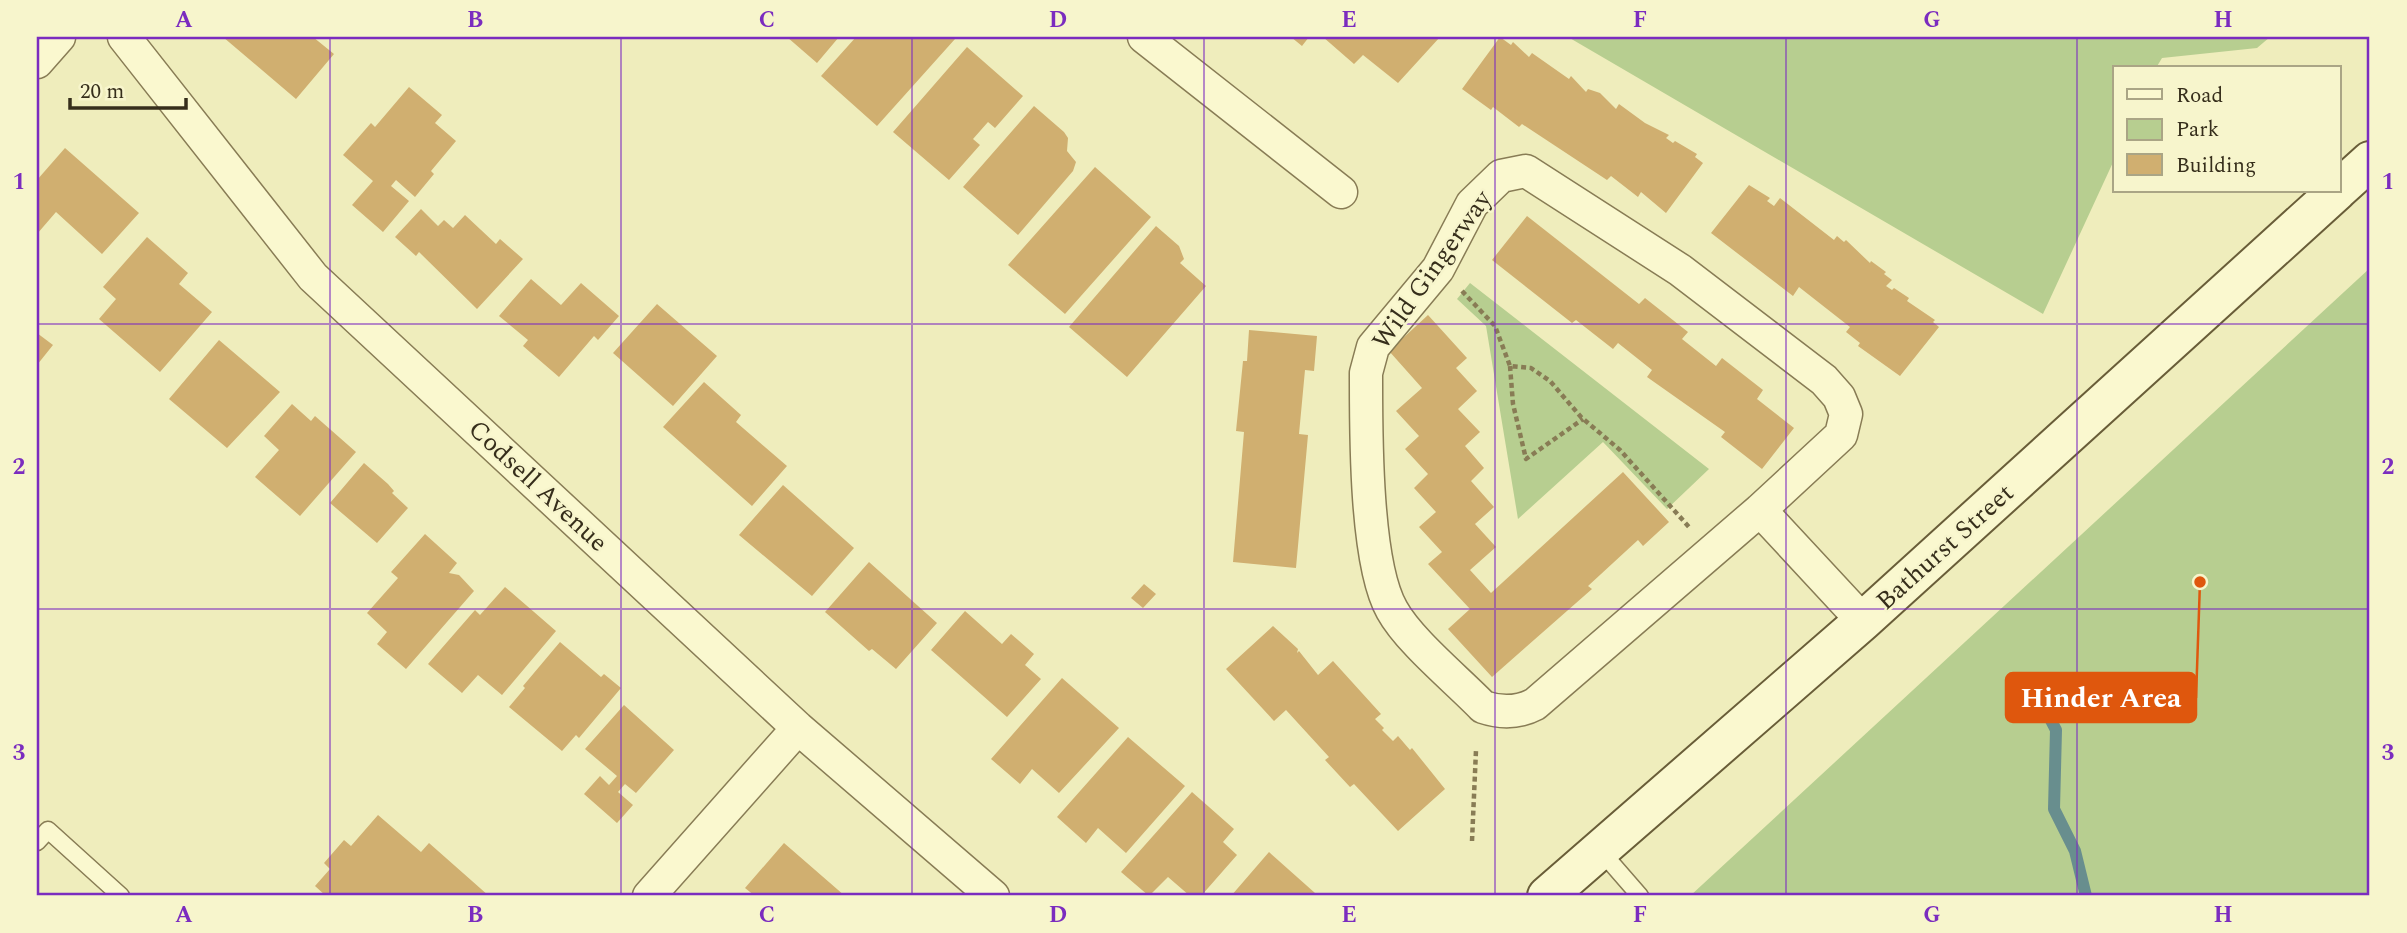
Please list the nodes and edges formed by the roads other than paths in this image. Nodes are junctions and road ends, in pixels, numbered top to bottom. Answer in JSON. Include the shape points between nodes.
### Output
{"nodes":[{"id":1,"x":58,"y":37,"type":"edge"},
{"id":2,"x":124,"y":37,"type":"edge"},
{"id":3,"x":1144,"y":37,"type":"edge"},
{"id":4,"x":37,"y":62,"type":"edge"},
{"id":5,"x":2370,"y":161,"type":"edge"},
{"id":6,"x":2340,"y":188,"type":"edge"},
{"id":7,"x":1341,"y":192,"type":"dead end"},
{"id":8,"x":2336,"y":192,"type":"edge"},
{"id":9,"x":1760,"y":510,"type":"junction"},
{"id":10,"x":1863,"y":621,"type":"junction"},
{"id":11,"x":798,"y":728,"type":"junction"},
{"id":12,"x":37,"y":842,"type":"edge"},
{"id":13,"x":1600,"y":850,"type":"junction"},
{"id":14,"x":121,"y":896,"type":"edge"},
{"id":15,"x":649,"y":896,"type":"edge"},
{"id":16,"x":993,"y":896,"type":"edge"},
{"id":17,"x":1547,"y":896,"type":"edge"},
{"id":18,"x":1640,"y":896,"type":"edge"}],
"edges":[{"from":1,"to":4,"type":"street"},
{"from":2,"to":11,"type":"street","name":"Codsell Avenue","via":[[313,277]]},
{"from":3,"to":7,"type":"street"},
{"from":5,"to":6,"type":"main road","name":"Bathurst Street"},
{"from":8,"to":10,"type":"main road","name":"Bathurst Street"},
{"from":9,"to":9,"type":"street","name":"Wild Gingerway","via":[[1524,710],[1483,707],[1392,611],[1381,585],[1373,542],[1366,373],[1373,347],[1438,270],[1472,204],[1502,176],[1526,171],[1680,270],[1824,380],[1839,397],[1846,414],[1841,435]]},
{"from":9,"to":10,"type":"street"},
{"from":10,"to":13,"type":"main road","name":"Bathurst Street"},
{"from":11,"to":15,"type":"street"},
{"from":11,"to":16,"type":"street","name":"Codsell Avenue"},
{"from":12,"to":14,"type":"lane","via":[[48,830]]},
{"from":13,"to":17,"type":"main road","name":"Bathurst Street"},
{"from":13,"to":18,"type":"lane"}]}
